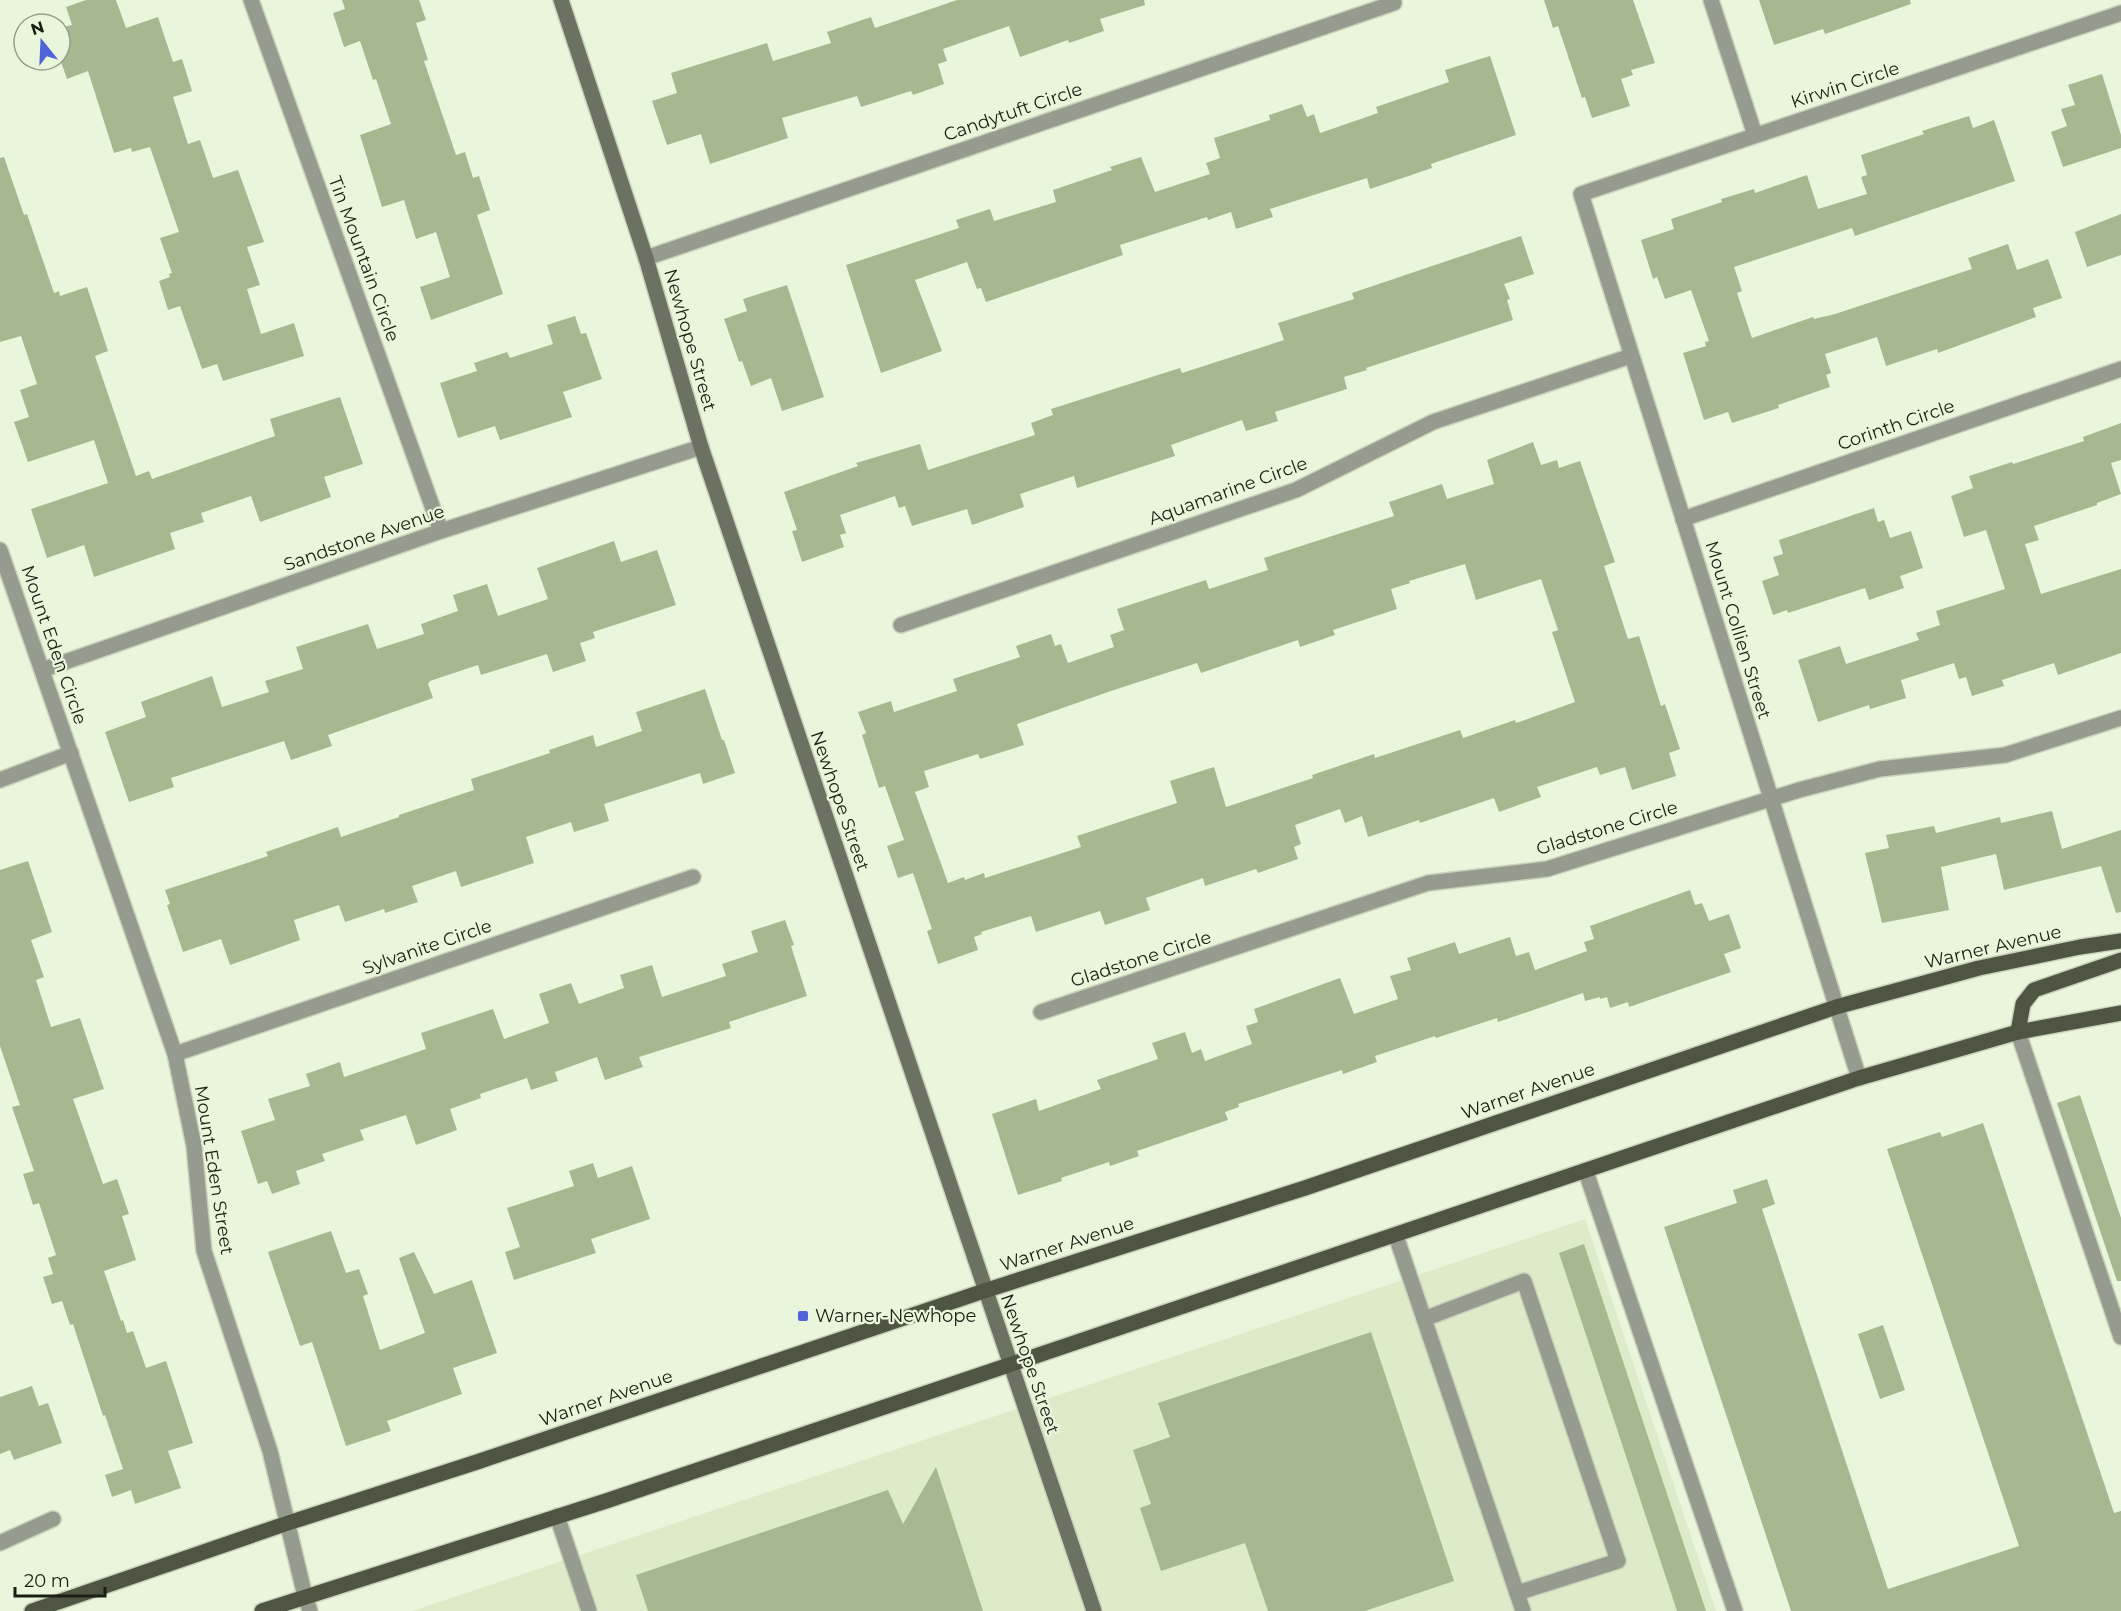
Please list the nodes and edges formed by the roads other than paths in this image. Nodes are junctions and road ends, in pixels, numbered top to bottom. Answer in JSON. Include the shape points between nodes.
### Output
{"nodes":[{"id":1,"x":251,"y":0,"type":"edge"},
{"id":2,"x":561,"y":0,"type":"edge"},
{"id":3,"x":1711,"y":0,"type":"edge"},
{"id":4,"x":1394,"y":3,"type":"dead end"},
{"id":5,"x":2121,"y":13,"type":"edge"},
{"id":6,"x":1755,"y":135,"type":"junction"},
{"id":7,"x":1581,"y":194,"type":"joint"},
{"id":8,"x":646,"y":258,"type":"junction"},
{"id":9,"x":1631,"y":356,"type":"junction"},
{"id":10,"x":2121,"y":369,"type":"edge"},
{"id":11,"x":701,"y":447,"type":"junction"},
{"id":12,"x":1683,"y":519,"type":"junction"},
{"id":13,"x":441,"y":531,"type":"junction"},
{"id":14,"x":0,"y":550,"type":"edge"},
{"id":15,"x":901,"y":625,"type":"dead end"},
{"id":16,"x":42,"y":670,"type":"junction"},
{"id":17,"x":2121,"y":718,"type":"edge"},
{"id":18,"x":71,"y":753,"type":"junction"},
{"id":19,"x":0,"y":780,"type":"edge"},
{"id":20,"x":1770,"y":797,"type":"junction"},
{"id":21,"x":693,"y":877,"type":"dead end"},
{"id":22,"x":2121,"y":941,"type":"edge"},
{"id":23,"x":2121,"y":960,"type":"edge"},
{"id":24,"x":1836,"y":1006,"type":"junction"},
{"id":25,"x":1041,"y":1012,"type":"dead end"},
{"id":26,"x":2121,"y":1013,"type":"edge"},
{"id":27,"x":2018,"y":1032,"type":"junction"},
{"id":28,"x":175,"y":1054,"type":"junction"},
{"id":29,"x":1859,"y":1078,"type":"junction"},
{"id":30,"x":1586,"y":1172,"type":"junction"},
{"id":31,"x":1396,"y":1236,"type":"junction"},
{"id":32,"x":984,"y":1291,"type":"junction"},
{"id":33,"x":1424,"y":1320,"type":"junction"},
{"id":34,"x":2121,"y":1337,"type":"edge"},
{"id":35,"x":1010,"y":1366,"type":"junction"},
{"id":36,"x":557,"y":1516,"type":"junction"},
{"id":37,"x":53,"y":1520,"type":"dead end"},
{"id":38,"x":288,"y":1522,"type":"junction"},
{"id":39,"x":0,"y":1543,"type":"edge"},
{"id":40,"x":1516,"y":1593,"type":"junction"},
{"id":41,"x":308,"y":1604,"type":"edge"},
{"id":42,"x":32,"y":1611,"type":"edge"},
{"id":43,"x":262,"y":1611,"type":"edge"},
{"id":44,"x":589,"y":1611,"type":"edge"},
{"id":45,"x":1094,"y":1611,"type":"edge"},
{"id":46,"x":1523,"y":1611,"type":"edge"},
{"id":47,"x":1735,"y":1611,"type":"edge"}],
"edges":[{"from":1,"to":13,"type":"street","name":"Tin Mountain Circle"},
{"from":2,"to":8,"type":"street","name":"Newhope Street"},
{"from":3,"to":6,"type":"street"},
{"from":4,"to":8,"type":"street","name":"Candytuft Circle"},
{"from":5,"to":6,"type":"street","name":"Kirwin Circle"},
{"from":6,"to":7,"type":"street","name":"Kirwin Circle"},
{"from":7,"to":9,"type":"street","name":"Mount Collien Street"},
{"from":8,"to":11,"type":"street","name":"Newhope Street"},
{"from":9,"to":12,"type":"street","name":"Mount Collien Street"},
{"from":9,"to":15,"type":"street","name":"Aquamarine Circle","via":[[1432,422],[1296,490]]},
{"from":10,"to":12,"type":"street","name":"Corinth Circle"},
{"from":11,"to":13,"type":"street","name":"Sandstone Avenue"},
{"from":11,"to":32,"type":"street","name":"Newhope Street"},
{"from":12,"to":20,"type":"street","name":"Mount Collien Street"},
{"from":13,"to":16,"type":"street","name":"Sandstone Avenue"},
{"from":14,"to":16,"type":"street","name":"Mount Eden Circle"},
{"from":16,"to":18,"type":"street","name":"Mount Eden Circle"},
{"from":17,"to":20,"type":"street","name":"Gladstone Circle","via":[[2005,754],[1880,769]]},
{"from":18,"to":19,"type":"street"},
{"from":18,"to":28,"type":"street","name":"Mount Eden Street"},
{"from":20,"to":24,"type":"street","name":"Mount Collien Street"},
{"from":20,"to":25,"type":"street","name":"Gladstone Circle","via":[[1547,869],[1428,883]]},
{"from":21,"to":28,"type":"street","name":"Sylvanite Circle"},
{"from":22,"to":24,"type":"main road","name":"Warner Avenue","via":[[1978,968]]},
{"from":23,"to":27,"type":"main road","via":[[2034,990],[2023,1004]]},
{"from":24,"to":29,"type":"street","name":"Mount Collien Street"},
{"from":24,"to":32,"type":"main road","name":"Warner Avenue","via":[[1316,1184]]},
{"from":26,"to":27,"type":"main road"},
{"from":27,"to":29,"type":"main road"},
{"from":27,"to":34,"type":"street"},
{"from":28,"to":38,"type":"street","name":"Mount Eden Street","via":[[194,1146],[204,1251],[270,1451]]},
{"from":29,"to":30,"type":"main road"},
{"from":30,"to":31,"type":"main road"},
{"from":30,"to":47,"type":"street"},
{"from":31,"to":33,"type":"street"},
{"from":31,"to":35,"type":"main road"},
{"from":32,"to":35,"type":"street","name":"Newhope Street"},
{"from":32,"to":38,"type":"main road","name":"Warner Avenue"},
{"from":33,"to":40,"type":"street"},
{"from":33,"to":40,"type":"street","via":[[1524,1281],[1618,1561]]},
{"from":35,"to":36,"type":"main road"},
{"from":35,"to":45,"type":"street","name":"Newhope Street"},
{"from":36,"to":41,"type":"main road"},
{"from":36,"to":44,"type":"street"},
{"from":37,"to":39,"type":"street"},
{"from":38,"to":41,"type":"street","name":"Mount Eden Street"},
{"from":38,"to":42,"type":"main road","name":"Warner Avenue"},
{"from":40,"to":46,"type":"street"},
{"from":41,"to":43,"type":"main road"}]}
